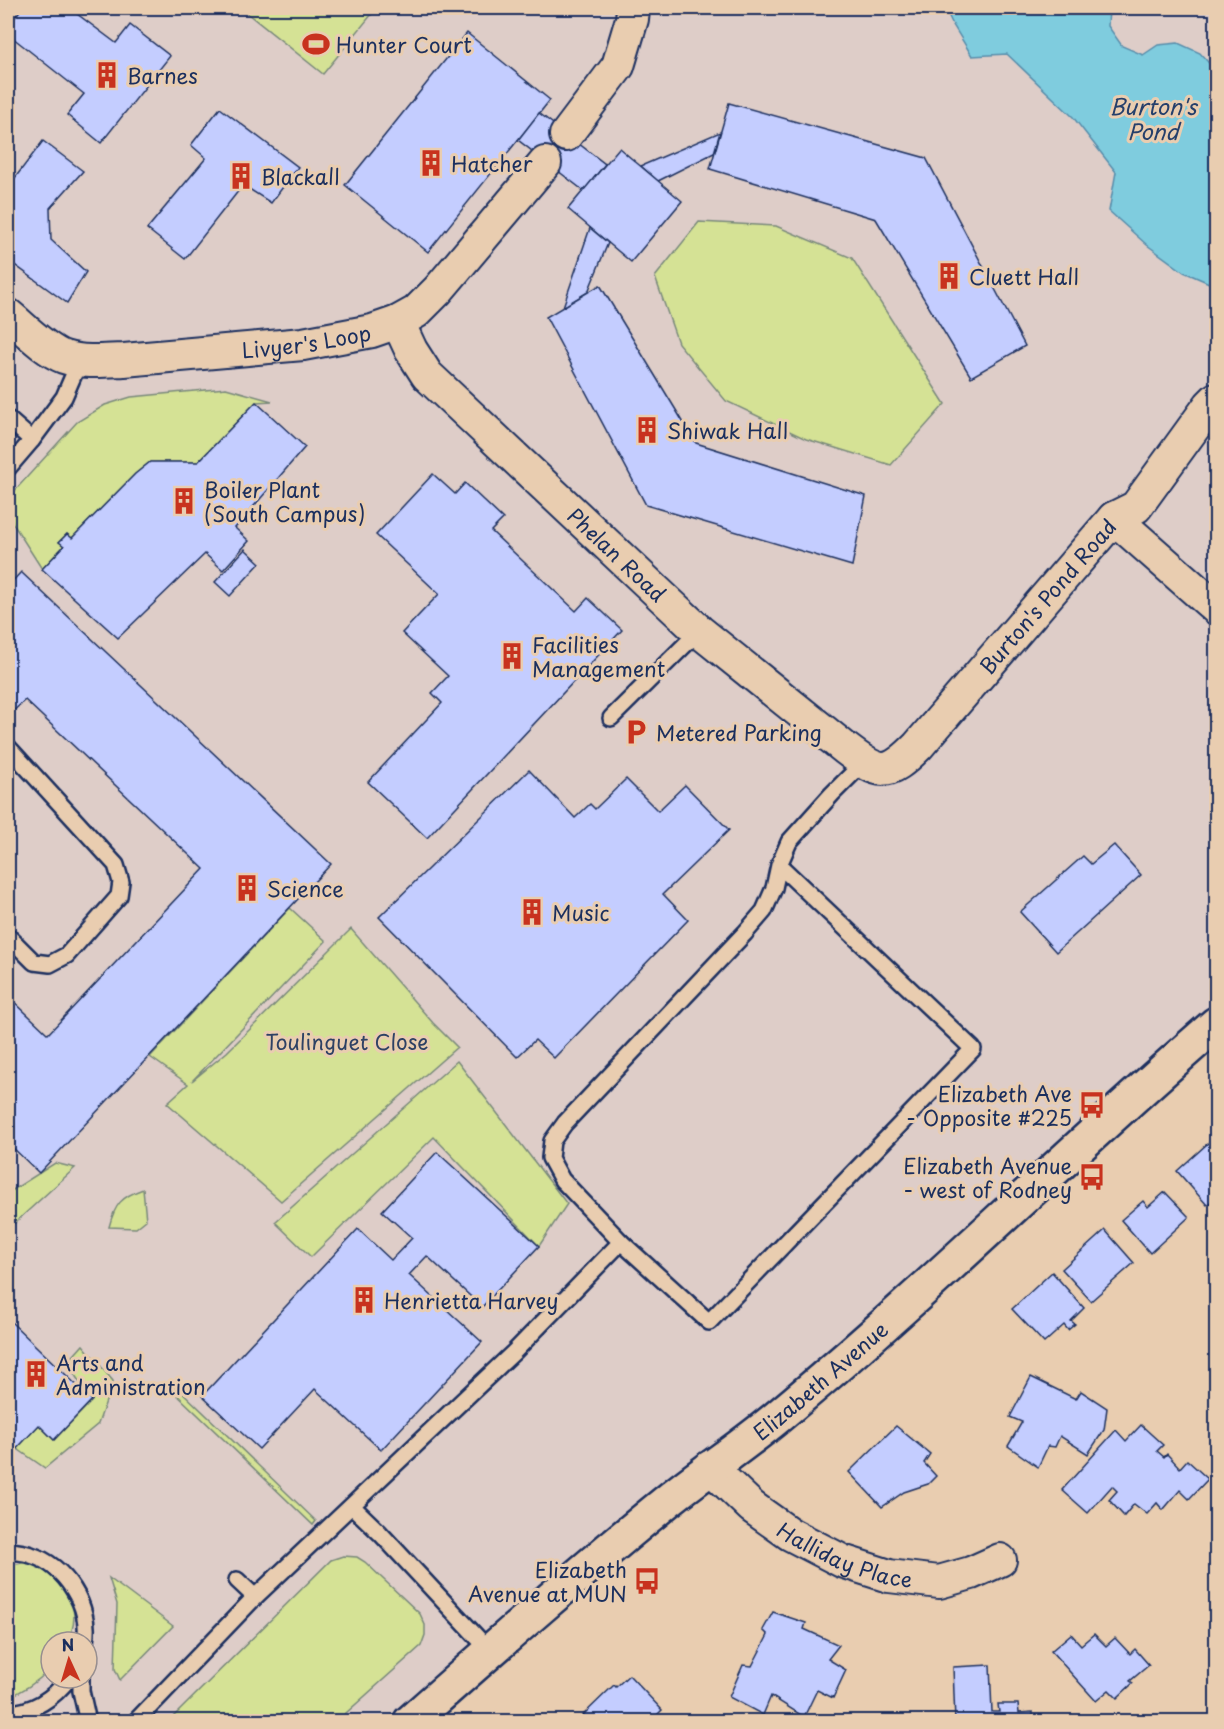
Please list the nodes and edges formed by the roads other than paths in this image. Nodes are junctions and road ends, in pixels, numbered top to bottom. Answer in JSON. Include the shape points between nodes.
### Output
{"nodes":[{"id":1,"x":633,"y":8,"type":"edge"},
{"id":2,"x":566,"y":135,"type":"dead end"},
{"id":3,"x":545,"y":163,"type":"dead end"},
{"id":4,"x":8,"y":315,"type":"edge"},
{"id":5,"x":398,"y":322,"type":"junction"},
{"id":6,"x":66,"y":355,"type":"junction"},
{"id":7,"x":1216,"y":399,"type":"edge"},
{"id":8,"x":8,"y":419,"type":"edge"},
{"id":9,"x":32,"y":440,"type":"junction"},
{"id":10,"x":8,"y":468,"type":"edge"},
{"id":11,"x":1114,"y":518,"type":"junction"},
{"id":12,"x":1216,"y":608,"type":"edge"},
{"id":13,"x":699,"y":630,"type":"junction"},
{"id":14,"x":611,"y":718,"type":"dead end"},
{"id":15,"x":8,"y":747,"type":"edge"},
{"id":16,"x":864,"y":762,"type":"junction"},
{"id":17,"x":779,"y":866,"type":"junction"},
{"id":18,"x":8,"y":936,"type":"edge"},
{"id":19,"x":1216,"y":1024,"type":"edge"},
{"id":20,"x":621,"y":1242,"type":"junction"},
{"id":21,"x":710,"y":1467,"type":"junction"},
{"id":22,"x":352,"y":1506,"type":"junction"},
{"id":23,"x":8,"y":1550,"type":"edge"},
{"id":24,"x":1000,"y":1560,"type":"dead end"},
{"id":25,"x":237,"y":1580,"type":"dead end"},
{"id":26,"x":255,"y":1597,"type":"junction"},
{"id":27,"x":85,"y":1630,"type":"edge"},
{"id":28,"x":490,"y":1651,"type":"junction"},
{"id":29,"x":60,"y":1690,"type":"edge"},
{"id":30,"x":81,"y":1690,"type":"edge"},
{"id":31,"x":8,"y":1713,"type":"edge"},
{"id":32,"x":88,"y":1722,"type":"edge"},
{"id":33,"x":135,"y":1722,"type":"edge"},
{"id":34,"x":410,"y":1722,"type":"edge"}],
"edges":[{"from":1,"to":2,"type":"street","via":[[618,66]]},
{"from":3,"to":5,"type":"street","name":"Livyer's Loop","via":[[438,290],[416,312]]},
{"from":4,"to":6,"type":"street"},
{"from":5,"to":6,"type":"street","name":"Livyer's Loop","via":[[372,332],[303,344],[124,360]]},
{"from":5,"to":13,"type":"street","name":"Phelan Road","via":[[427,375]]},
{"from":6,"to":9,"type":"lane","via":[[64,397]]},
{"from":7,"to":11,"type":"street","name":"Burton's Pond Road","via":[[1136,507]]},
{"from":8,"to":9,"type":"lane"},
{"from":9,"to":10,"type":"lane"},
{"from":11,"to":12,"type":"street"},
{"from":11,"to":16,"type":"street","name":"Burton's Pond Road","via":[[904,760],[879,770]]},
{"from":13,"to":14,"type":"lane"},
{"from":13,"to":16,"type":"street","name":"Phelan Road"},
{"from":15,"to":18,"type":"lane","via":[[116,865],[121,882],[119,896],[67,955],[50,964],[34,962]]},
{"from":16,"to":17,"type":"lane","via":[[789,842]]},
{"from":17,"to":20,"type":"lane","via":[[764,911],[552,1141],[550,1158],[562,1180]]},
{"from":17,"to":20,"type":"lane","via":[[973,1049],[709,1322]]},
{"from":19,"to":21,"type":"main road","name":"Elizabeth Avenue","via":[[862,1345],[779,1416]]},
{"from":20,"to":22,"type":"lane","via":[[514,1352]]},
{"from":21,"to":24,"type":"street","name":"Halliday Place","via":[[752,1507],[790,1534],[842,1561],[889,1576],[939,1582]]},
{"from":21,"to":28,"type":"main road","name":"Elizabeth Avenue"},
{"from":22,"to":26,"type":"lane"},
{"from":22,"to":28,"type":"lane"},
{"from":23,"to":27,"type":"lane","via":[[32,1555],[55,1568],[73,1588]]},
{"from":25,"to":26,"type":"lane"},
{"from":26,"to":33,"type":"lane"},
{"from":28,"to":34,"type":"main road","name":"Elizabeth Avenue"},
{"from":29,"to":31,"type":"lane","via":[[44,1703]]},
{"from":30,"to":32,"type":"lane"}]}
